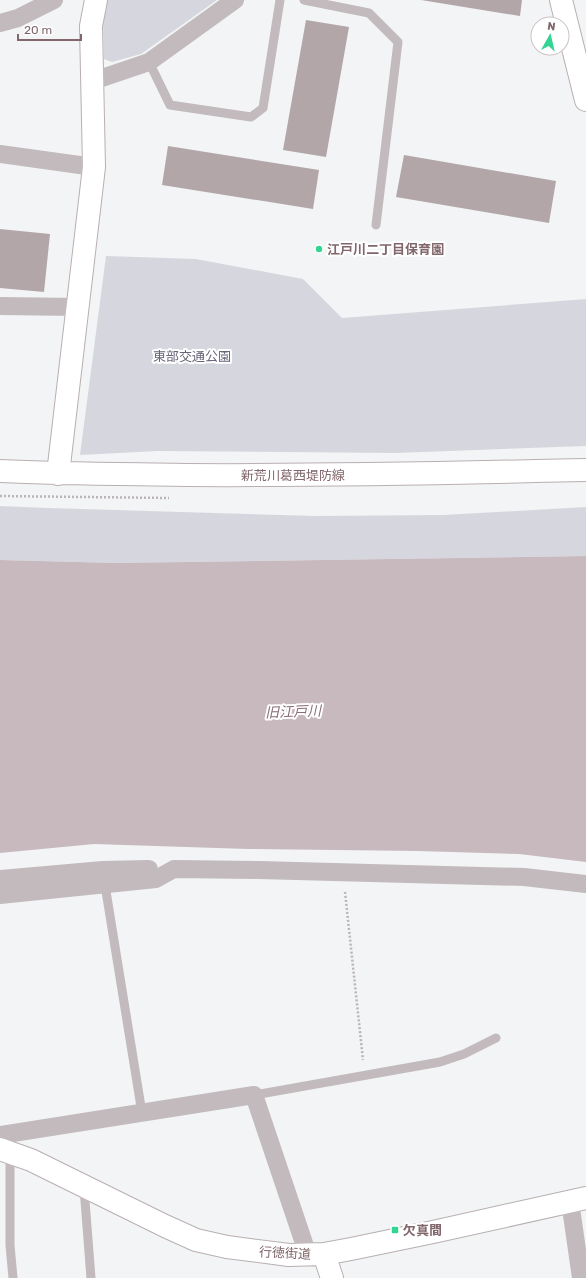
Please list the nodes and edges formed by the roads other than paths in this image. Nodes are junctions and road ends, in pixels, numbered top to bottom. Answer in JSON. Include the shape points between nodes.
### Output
{"nodes":[{"id":1,"x":96,"y":0,"type":"edge"},
{"id":2,"x":235,"y":0,"type":"edge"},
{"id":3,"x":280,"y":0,"type":"edge"},
{"id":4,"x":304,"y":0,"type":"edge"},
{"id":5,"x":561,"y":0,"type":"edge"},
{"id":6,"x":44,"y":2,"type":"edge"},
{"id":7,"x":0,"y":23,"type":"edge"},
{"id":8,"x":150,"y":62,"type":"junction"},
{"id":9,"x":93,"y":81,"type":"junction"},
{"id":10,"x":586,"y":100,"type":"edge"},
{"id":11,"x":0,"y":154,"type":"edge"},
{"id":12,"x":94,"y":167,"type":"junction"},
{"id":13,"x":376,"y":225,"type":"dead end"},
{"id":14,"x":0,"y":306,"type":"edge"},
{"id":15,"x":78,"y":307,"type":"junction"},
{"id":16,"x":586,"y":470,"type":"edge"},
{"id":17,"x":0,"y":471,"type":"edge"},
{"id":18,"x":58,"y":474,"type":"junction"},
{"id":19,"x":174,"y":869,"type":"junction"},
{"id":20,"x":0,"y":879,"type":"edge"},
{"id":21,"x":586,"y":884,"type":"edge"},
{"id":22,"x":105,"y":885,"type":"junction"},
{"id":23,"x":0,"y":895,"type":"edge"},
{"id":24,"x":496,"y":1038,"type":"dead end"},
{"id":25,"x":254,"y":1095,"type":"junction"},
{"id":26,"x":142,"y":1113,"type":"junction"},
{"id":27,"x":3,"y":1145,"type":"edge"},
{"id":28,"x":84,"y":1187,"type":"junction"},
{"id":29,"x":578,"y":1199,"type":"edge"},
{"id":30,"x":316,"y":1255,"type":"junction"},
{"id":31,"x":13,"y":1278,"type":"edge"},
{"id":32,"x":91,"y":1278,"type":"edge"},
{"id":33,"x":332,"y":1278,"type":"edge"},
{"id":34,"x":581,"y":1278,"type":"edge"}],
"edges":[{"from":1,"to":9,"type":"street","via":[[91,26]]},
{"from":2,"to":8,"type":"street"},
{"from":3,"to":8,"type":"lane","via":[[263,108],[251,117],[170,105]]},
{"from":4,"to":13,"type":"lane","via":[[368,13],[398,42]]},
{"from":5,"to":10,"type":"street"},
{"from":6,"to":7,"type":"street","via":[[18,18]]},
{"from":8,"to":9,"type":"street"},
{"from":9,"to":12,"type":"street"},
{"from":11,"to":12,"type":"street"},
{"from":12,"to":15,"type":"street"},
{"from":14,"to":15,"type":"street"},
{"from":15,"to":18,"type":"street"},
{"from":16,"to":18,"type":"street","name":"新荒川葛西堤防線","via":[[397,474]]},
{"from":17,"to":18,"type":"street","name":"新荒川葛西堤防線"},
{"from":19,"to":20,"type":"street","via":[[103,870]]},
{"from":19,"to":21,"type":"street","via":[[524,877]]},
{"from":19,"to":22,"type":"street","via":[[156,878]]},
{"from":22,"to":23,"type":"street"},
{"from":22,"to":26,"type":"lane"},
{"from":24,"to":25,"type":"lane","via":[[464,1054],[440,1062]]},
{"from":25,"to":26,"type":"street"},
{"from":25,"to":30,"type":"street"},
{"from":26,"to":27,"type":"street"},
{"from":27,"to":28,"type":"street","name":"行徳街道"},
{"from":27,"to":31,"type":"lane"},
{"from":28,"to":30,"type":"street","name":"行徳街道","via":[[196,1240],[261,1252]]},
{"from":28,"to":32,"type":"lane"},
{"from":29,"to":30,"type":"street","name":"行徳街道"},
{"from":29,"to":34,"type":"street"},
{"from":30,"to":33,"type":"street"}]}
